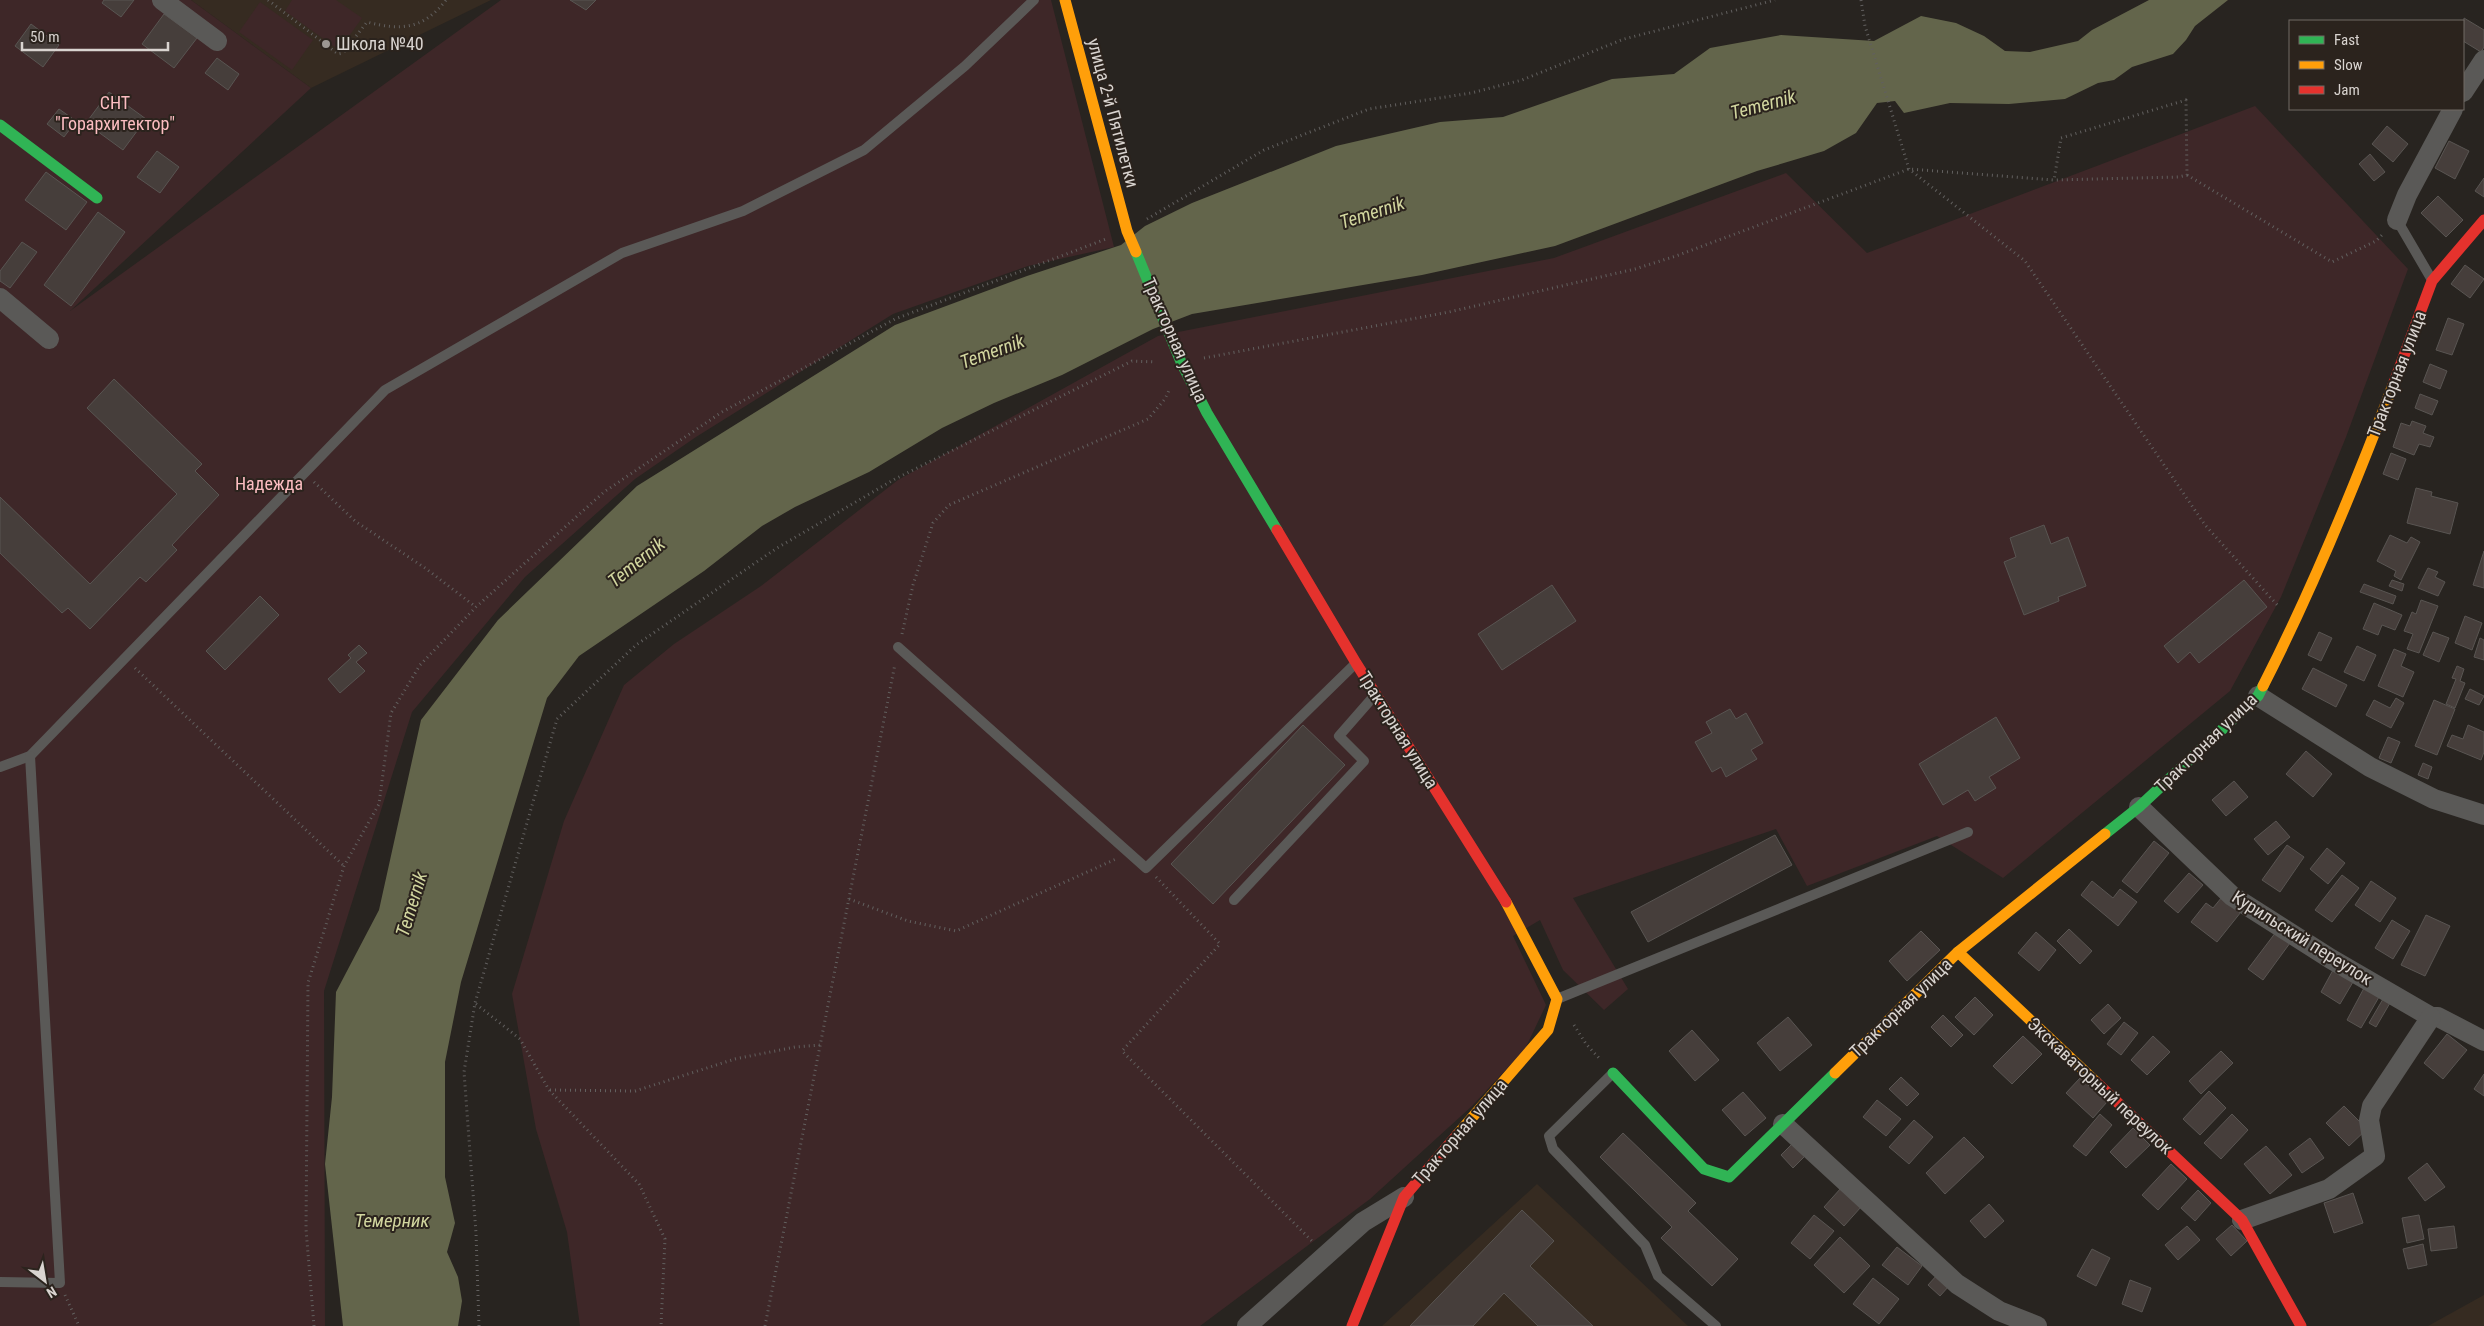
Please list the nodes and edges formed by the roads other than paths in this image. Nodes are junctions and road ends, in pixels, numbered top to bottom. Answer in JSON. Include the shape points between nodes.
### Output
{"nodes":[{"id":1,"x":162,"y":0,"type":"edge"},
{"id":2,"x":1034,"y":0,"type":"edge"},
{"id":3,"x":1065,"y":0,"type":"edge"},
{"id":4,"x":218,"y":41,"type":"dead end"},
{"id":5,"x":2484,"y":60,"type":"edge"},
{"id":6,"x":2464,"y":90,"type":"edge"},
{"id":7,"x":2452,"y":110,"type":"edge"},
{"id":8,"x":0,"y":125,"type":"edge"},
{"id":9,"x":97,"y":198,"type":"dead end"},
{"id":10,"x":2397,"y":220,"type":"joint"},
{"id":11,"x":2484,"y":220,"type":"edge"},
{"id":12,"x":1128,"y":233,"type":"joint"},
{"id":13,"x":2432,"y":281,"type":"junction"},
{"id":14,"x":0,"y":298,"type":"edge"},
{"id":15,"x":48,"y":339,"type":"dead end"},
{"id":16,"x":898,"y":647,"type":"road end"},
{"id":17,"x":1356,"y":663,"type":"junction"},
{"id":18,"x":1376,"y":694,"type":"junction"},
{"id":19,"x":2258,"y":696,"type":"junction"},
{"id":20,"x":30,"y":756,"type":"junction"},
{"id":21,"x":0,"y":767,"type":"edge"},
{"id":22,"x":2139,"y":807,"type":"junction"},
{"id":23,"x":2484,"y":815,"type":"edge"},
{"id":24,"x":1968,"y":832,"type":"dead end"},
{"id":25,"x":1234,"y":900,"type":"dead end"},
{"id":26,"x":1958,"y":952,"type":"junction"},
{"id":27,"x":1557,"y":999,"type":"junction"},
{"id":28,"x":2431,"y":1016,"type":"junction"},
{"id":29,"x":2484,"y":1041,"type":"edge"},
{"id":30,"x":1613,"y":1073,"type":"joint"},
{"id":31,"x":1783,"y":1124,"type":"junction"},
{"id":32,"x":1404,"y":1197,"type":"junction"},
{"id":33,"x":2242,"y":1220,"type":"junction"},
{"id":34,"x":0,"y":1282,"type":"edge"},
{"id":35,"x":1246,"y":1326,"type":"edge"},
{"id":36,"x":1352,"y":1326,"type":"edge"},
{"id":37,"x":1716,"y":1326,"type":"edge"},
{"id":38,"x":2037,"y":1326,"type":"edge"},
{"id":39,"x":2301,"y":1326,"type":"edge"}],
"edges":[{"from":1,"to":4,"type":"street"},
{"from":2,"to":20,"type":"lane","via":[[965,66],[864,150],[743,211],[622,253],[385,390]]},
{"from":3,"to":12,"type":"street","name":"улица 2-й Пятилетки"},
{"from":5,"to":6,"type":"street"},
{"from":7,"to":10,"type":"street"},
{"from":8,"to":9,"type":"street"},
{"from":10,"to":13,"type":"lane"},
{"from":11,"to":13,"type":"street","name":"Тракторная улица"},
{"from":12,"to":17,"type":"street","name":"Тракторная улица","via":[[1181,362],[1212,421]]},
{"from":13,"to":19,"type":"street","name":"Тракторная улица","via":[[2348,506]]},
{"from":14,"to":15,"type":"street"},
{"from":16,"to":17,"type":"lane","via":[[1146,868]]},
{"from":17,"to":18,"type":"street","name":"Тракторная улица"},
{"from":18,"to":25,"type":"lane","via":[[1339,736],[1364,761]]},
{"from":18,"to":27,"type":"street","name":"Тракторная улица","via":[[1511,910]]},
{"from":19,"to":22,"type":"street","name":"Тракторная улица"},
{"from":19,"to":23,"type":"street","via":[[2370,767],[2434,799]]},
{"from":20,"to":21,"type":"lane"},
{"from":20,"to":34,"type":"lane","via":[[60,1283]]},
{"from":22,"to":26,"type":"street","name":"Тракторная улица"},
{"from":22,"to":28,"type":"street","name":"Курильский переулок","via":[[2232,896],[2331,959]]},
{"from":24,"to":27,"type":"lane"},
{"from":26,"to":31,"type":"street","name":"Тракторная улица"},
{"from":26,"to":33,"type":"street","name":"Экскаваторный переулок"},
{"from":27,"to":32,"type":"street","name":"Тракторная улица","via":[[1548,1030]]},
{"from":28,"to":29,"type":"street","name":"Курильский переулок"},
{"from":28,"to":33,"type":"street","via":[[2372,1106],[2368,1120],[2375,1156],[2329,1189]]},
{"from":30,"to":31,"type":"street","name":"Тракторная улица","via":[[1704,1169],[1729,1177]]},
{"from":30,"to":37,"type":"lane","via":[[1549,1136],[1553,1149],[1645,1245],[1658,1276]]},
{"from":31,"to":38,"type":"street","via":[[1957,1284],[1999,1311]]},
{"from":32,"to":35,"type":"street","name":"Тракторная улица","via":[[1363,1222]]},
{"from":32,"to":36,"type":"street","name":"Тракторная улица"},
{"from":33,"to":39,"type":"street","name":"Экскаваторный переулок"}]}
